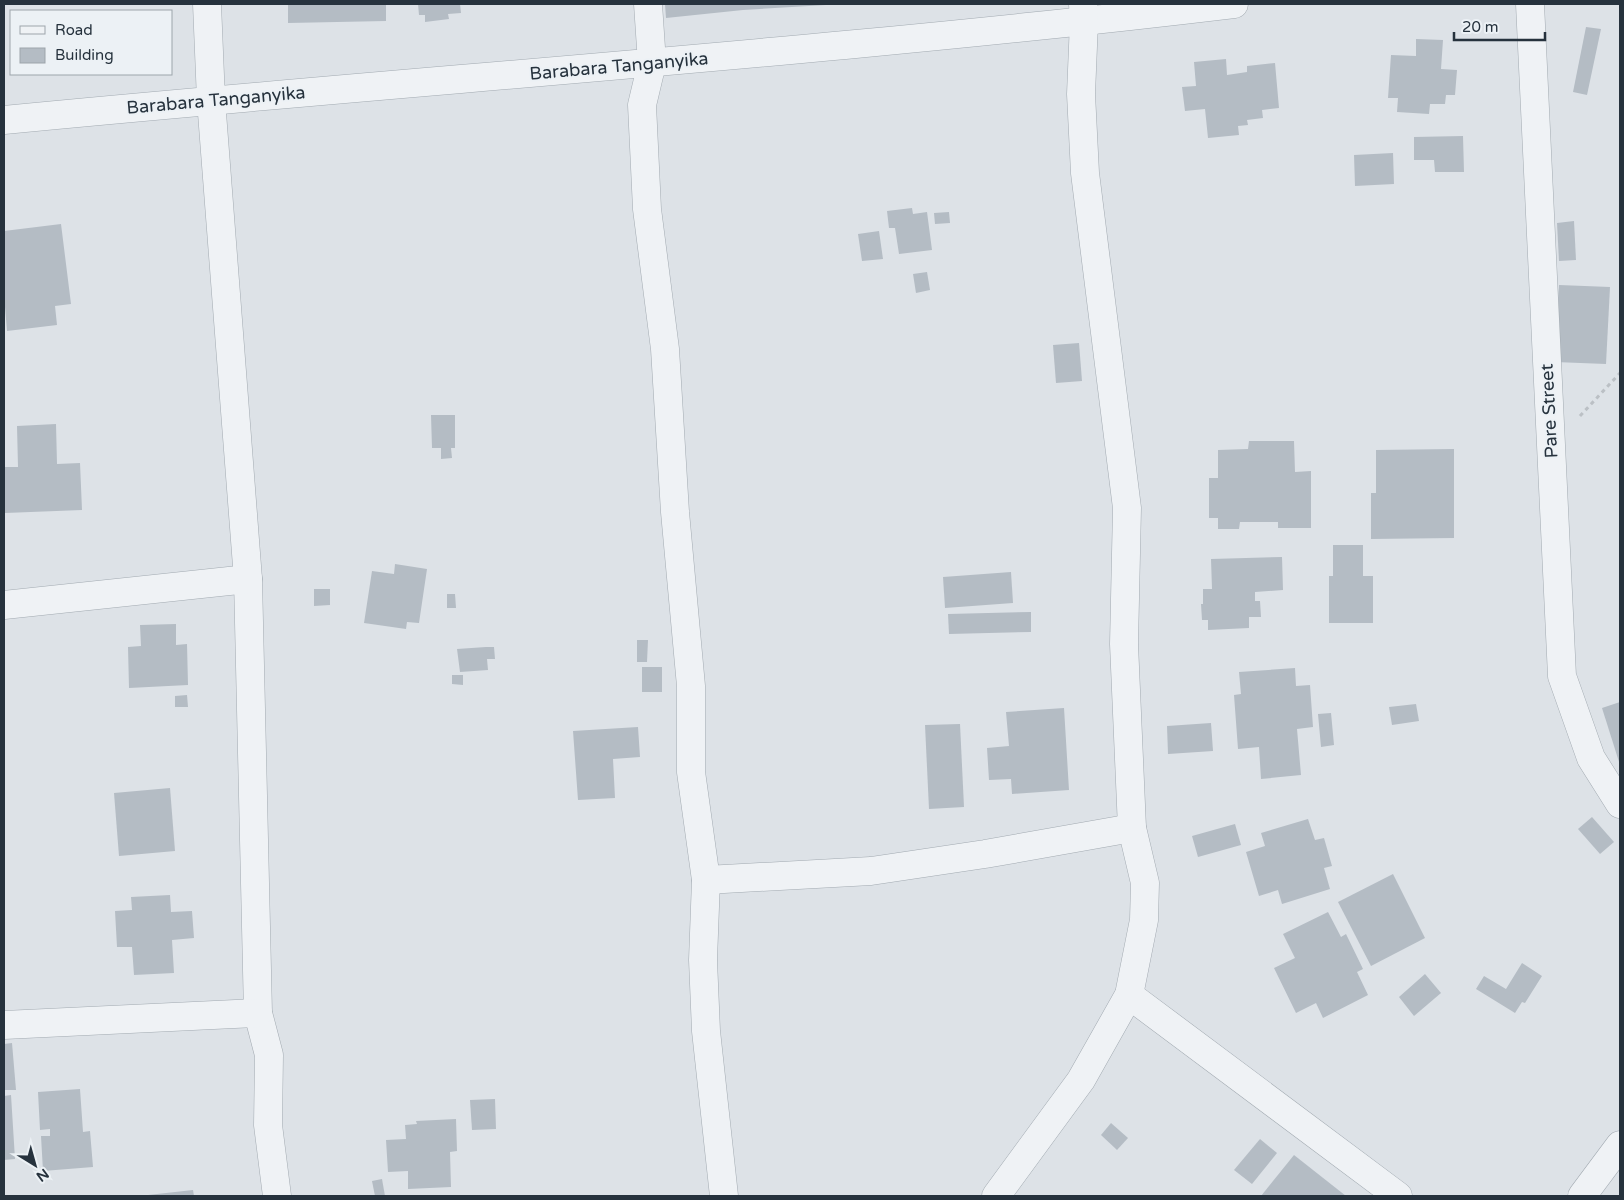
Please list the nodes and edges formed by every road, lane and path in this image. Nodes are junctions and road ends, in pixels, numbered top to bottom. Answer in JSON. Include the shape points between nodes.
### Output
{"nodes":[{"id":1,"x":207,"y":4,"type":"edge"},
{"id":2,"x":648,"y":4,"type":"edge"},
{"id":3,"x":1234,"y":4,"type":"edge"},
{"id":4,"x":1530,"y":4,"type":"edge"},
{"id":5,"x":1084,"y":13,"type":"edge"},
{"id":6,"x":652,"y":64,"type":"junction"},
{"id":7,"x":211,"y":100,"type":"junction"},
{"id":8,"x":4,"y":120,"type":"edge"},
{"id":9,"x":1620,"y":373,"type":"edge"},
{"id":10,"x":1550,"y":446,"type":"junction"},
{"id":11,"x":248,"y":579,"type":"junction"},
{"id":12,"x":4,"y":605,"type":"edge"},
{"id":13,"x":1620,"y":804,"type":"edge"},
{"id":14,"x":1132,"y":828,"type":"junction"},
{"id":15,"x":706,"y":880,"type":"junction"},
{"id":16,"x":1129,"y":995,"type":"junction"},
{"id":17,"x":258,"y":1013,"type":"junction"},
{"id":18,"x":4,"y":1026,"type":"edge"},
{"id":19,"x":1620,"y":1146,"type":"edge"},
{"id":20,"x":717,"y":1195,"type":"edge"},
{"id":21,"x":278,"y":1196,"type":"edge"},
{"id":22,"x":996,"y":1196,"type":"edge"},
{"id":23,"x":1398,"y":1196,"type":"edge"},
{"id":24,"x":1582,"y":1196,"type":"edge"}],
"edges":[{"from":1,"to":7,"type":"street"},
{"from":2,"to":6,"type":"street"},
{"from":3,"to":5,"type":"street","name":"Barabara Tanganyika"},
{"from":4,"to":10,"type":"street","name":"Pare Street"},
{"from":5,"to":6,"type":"street","name":"Barabara Tanganyika"},
{"from":5,"to":14,"type":"street","via":[[1081,94],[1085,173],[1127,508],[1124,644]]},
{"from":6,"to":7,"type":"street","name":"Barabara Tanganyika"},
{"from":6,"to":15,"type":"street","via":[[642,105],[647,209],[665,349],[675,512],[691,686],[691,772]]},
{"from":7,"to":8,"type":"street","name":"Barabara Tanganyika"},
{"from":7,"to":11,"type":"street"},
{"from":9,"to":10,"type":"path"},
{"from":10,"to":13,"type":"street","name":"Pare Street","via":[[1562,676],[1591,758]]},
{"from":11,"to":12,"type":"street"},
{"from":11,"to":17,"type":"street"},
{"from":14,"to":15,"type":"street","via":[[871,871]]},
{"from":14,"to":16,"type":"street","via":[[1144,883],[1144,920]]},
{"from":15,"to":20,"type":"street","via":[[703,960]]},
{"from":16,"to":22,"type":"street","via":[[1081,1080]]},
{"from":16,"to":23,"type":"street"},
{"from":17,"to":18,"type":"street"},
{"from":17,"to":21,"type":"street","via":[[269,1055],[268,1125]]},
{"from":19,"to":24,"type":"street"}]}
